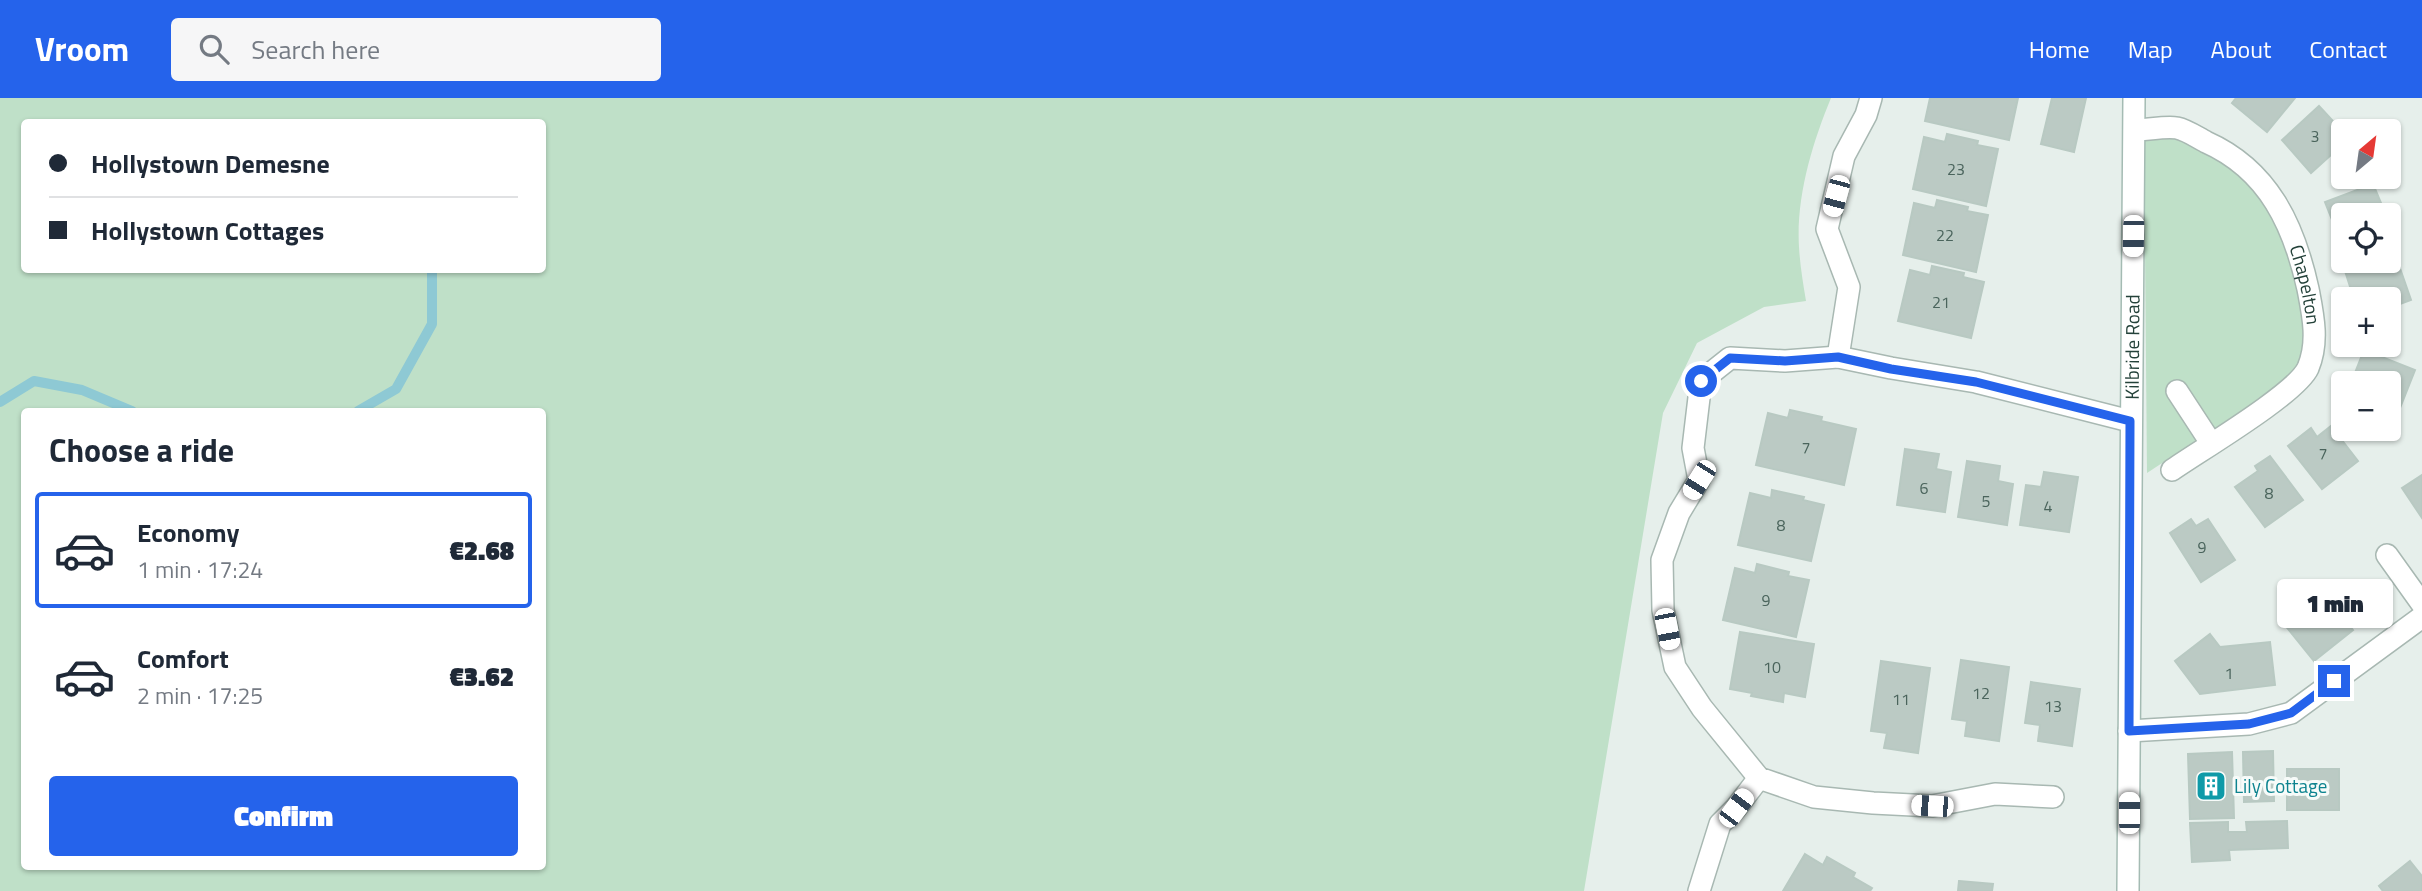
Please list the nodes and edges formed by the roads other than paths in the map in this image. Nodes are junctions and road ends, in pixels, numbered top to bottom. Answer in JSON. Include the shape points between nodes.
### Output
{"nodes":[{"id":1,"x":1871,"y":98,"type":"edge"},
{"id":2,"x":2134,"y":98,"type":"edge"},
{"id":3,"x":2134,"y":130,"type":"junction"},
{"id":4,"x":1838,"y":357,"type":"junction"},
{"id":5,"x":2178,"y":391,"type":"dead end"},
{"id":6,"x":2130,"y":421,"type":"junction"},
{"id":7,"x":2211,"y":443,"type":"junction"},
{"id":8,"x":2172,"y":470,"type":"dead end"},
{"id":9,"x":2388,"y":555,"type":"dead end"},
{"id":10,"x":2422,"y":604,"type":"edge"},
{"id":11,"x":2422,"y":617,"type":"edge"},
{"id":12,"x":2129,"y":731,"type":"junction"},
{"id":13,"x":1759,"y":778,"type":"junction"},
{"id":14,"x":2053,"y":797,"type":"dead end"},
{"id":15,"x":1699,"y":891,"type":"edge"},
{"id":16,"x":2129,"y":891,"type":"edge"}],
"edges":[{"from":1,"to":4,"type":"street","via":[[1844,156],[1827,229],[1849,287]]},
{"from":2,"to":3,"type":"street","name":"Kilbride Road"},
{"from":3,"to":6,"type":"street","name":"Kilbride Road"},
{"from":3,"to":7,"type":"street","name":"Chapelton","via":[[2177,128],[2246,165],[2269,191],[2294,237],[2304,273],[2314,331],[2307,370],[2255,415]]},
{"from":4,"to":6,"type":"street","via":[[1976,382]]},
{"from":4,"to":13,"type":"street","via":[[1785,361],[1730,358],[1701,381],[1693,448],[1699,480],[1678,513],[1662,560],[1663,610],[1675,667]]},
{"from":5,"to":7,"type":"street"},
{"from":6,"to":12,"type":"street","name":"Kilbride Road"},
{"from":7,"to":8,"type":"street","name":"Chapelton"},
{"from":9,"to":10,"type":"street"},
{"from":11,"to":12,"type":"street","via":[[2291,713],[2249,724]]},
{"from":12,"to":16,"type":"street","name":"Kilbride Road"},
{"from":13,"to":14,"type":"street","via":[[1814,797],[1873,803],[1932,806],[1995,794]]},
{"from":13,"to":15,"type":"street","via":[[1720,824]]}]}
